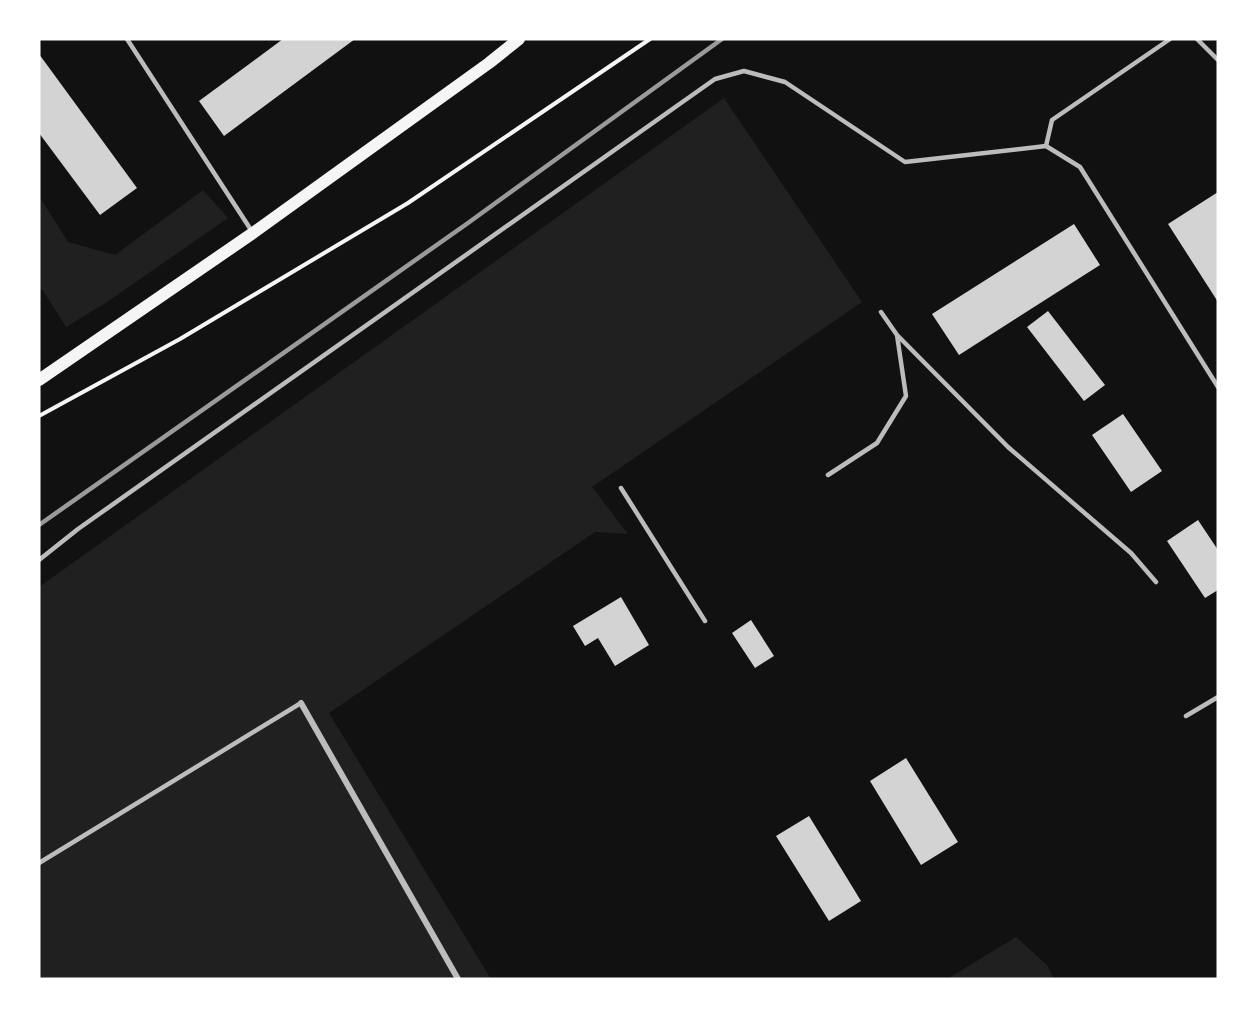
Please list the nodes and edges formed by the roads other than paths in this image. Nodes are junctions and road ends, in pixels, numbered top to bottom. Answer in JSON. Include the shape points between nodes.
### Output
{"nodes":[{"id":1,"x":127,"y":39,"type":"edge"},
{"id":2,"x":519,"y":39,"type":"edge"},
{"id":3,"x":1170,"y":39,"type":"edge"},
{"id":4,"x":1197,"y":39,"type":"edge"},
{"id":5,"x":1218,"y":60,"type":"edge"},
{"id":6,"x":1046,"y":146,"type":"junction"},
{"id":7,"x":253,"y":232,"type":"junction"},
{"id":8,"x":881,"y":312,"type":"dead end"},
{"id":9,"x":897,"y":335,"type":"junction"},
{"id":10,"x":39,"y":380,"type":"edge"},
{"id":11,"x":1218,"y":387,"type":"edge"},
{"id":12,"x":828,"y":475,"type":"dead end"},
{"id":13,"x":621,"y":488,"type":"dead end"},
{"id":14,"x":39,"y":560,"type":"edge"},
{"id":15,"x":1156,"y":582,"type":"dead end"},
{"id":16,"x":705,"y":621,"type":"dead end"},
{"id":17,"x":1218,"y":697,"type":"edge"},
{"id":18,"x":301,"y":703,"type":"joint"},
{"id":19,"x":1186,"y":716,"type":"dead end"},
{"id":20,"x":39,"y":864,"type":"edge"},
{"id":21,"x":458,"y":979,"type":"edge"}],
"edges":[{"from":1,"to":7,"type":"lane"},
{"from":2,"to":7,"type":"main road"},
{"from":3,"to":6,"type":"lane","via":[[1052,120]]},
{"from":4,"to":5,"type":"lane"},
{"from":6,"to":11,"type":"lane","via":[[1080,167]]},
{"from":6,"to":14,"type":"lane","via":[[905,162],[785,82],[744,71],[715,79]]},
{"from":7,"to":10,"type":"main road"},
{"from":8,"to":9,"type":"lane"},
{"from":9,"to":12,"type":"lane","via":[[906,396],[877,443]]},
{"from":9,"to":15,"type":"lane","via":[[1008,447],[1131,553]]},
{"from":13,"to":16,"type":"lane"},
{"from":17,"to":19,"type":"lane"},
{"from":18,"to":20,"type":"lane"},
{"from":18,"to":21,"type":"street"}]}
